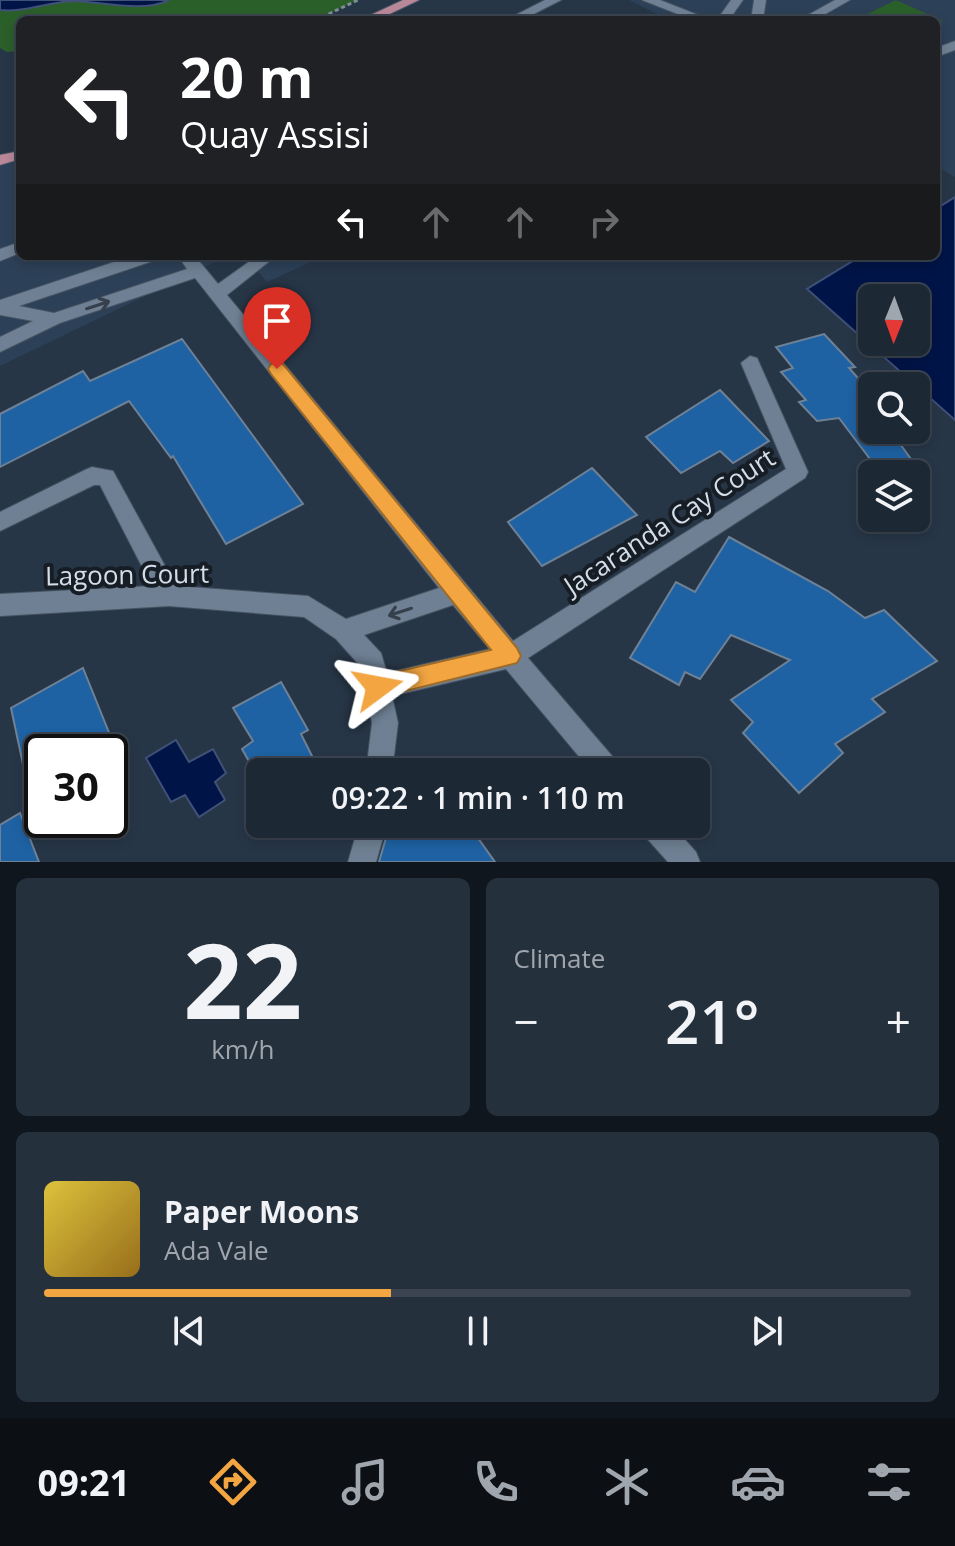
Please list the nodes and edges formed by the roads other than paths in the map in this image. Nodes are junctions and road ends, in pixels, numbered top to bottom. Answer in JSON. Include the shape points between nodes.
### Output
{"nodes":[{"id":1,"x":413,"y":0,"type":"edge"},
{"id":2,"x":555,"y":0,"type":"edge"},
{"id":3,"x":648,"y":0,"type":"edge"},
{"id":4,"x":844,"y":0,"type":"edge"},
{"id":5,"x":375,"y":16,"type":"edge"},
{"id":6,"x":521,"y":16,"type":"edge"},
{"id":7,"x":694,"y":16,"type":"edge"},
{"id":8,"x":813,"y":16,"type":"edge"},
{"id":9,"x":138,"y":260,"type":"edge"},
{"id":10,"x":263,"y":260,"type":"edge"},
{"id":11,"x":192,"y":264,"type":"edge"},
{"id":12,"x":217,"y":294,"type":"junction"},
{"id":13,"x":0,"y":307,"type":"edge"},
{"id":14,"x":54,"y":319,"type":"junction"},
{"id":15,"x":0,"y":345,"type":"edge"},
{"id":16,"x":750,"y":363,"type":"dead end"},
{"id":17,"x":0,"y":522,"type":"edge"},
{"id":18,"x":457,"y":593,"type":"junction"},
{"id":19,"x":169,"y":596,"type":"junction"},
{"id":20,"x":0,"y":605,"type":"edge"},
{"id":21,"x":344,"y":631,"type":"junction"},
{"id":22,"x":510,"y":656,"type":"junction"},
{"id":23,"x":378,"y":687,"type":"junction"},
{"id":24,"x":381,"y":758,"type":"edge"},
{"id":25,"x":597,"y":758,"type":"edge"},
{"id":26,"x":369,"y":838,"type":"edge"},
{"id":27,"x":665,"y":838,"type":"edge"},
{"id":28,"x":362,"y":862,"type":"edge"},
{"id":29,"x":686,"y":862,"type":"edge"}],
"edges":[{"from":1,"to":5,"type":"main road"},
{"from":2,"to":6,"type":"street"},
{"from":3,"to":7,"type":"street"},
{"from":4,"to":8,"type":"street"},
{"from":9,"to":13,"type":"street"},
{"from":10,"to":12,"type":"street"},
{"from":11,"to":12,"type":"street"},
{"from":14,"to":11,"type":"street","one_way":true},
{"from":12,"to":18,"type":"street"},
{"from":13,"to":14,"type":"street"},
{"from":14,"to":15,"type":"street"},
{"from":16,"to":22,"type":"street","name":"Jacaranda Cay Court","via":[[798,472]]},
{"from":17,"to":19,"type":"street","via":[[92,476],[106,477]]},
{"from":18,"to":21,"type":"street","one_way":true},
{"from":18,"to":22,"type":"street"},
{"from":19,"to":20,"type":"street","name":"Lagoon Court"},
{"from":19,"to":21,"type":"street","name":"Lagoon Court","via":[[308,607]]},
{"from":21,"to":23,"type":"street","name":"Lagoon Court","via":[[372,661]]},
{"from":22,"to":23,"type":"street"},
{"from":22,"to":25,"type":"street"},
{"from":23,"to":24,"type":"street","via":[[385,723]]},
{"from":26,"to":28,"type":"street"},
{"from":27,"to":29,"type":"street"}]}
